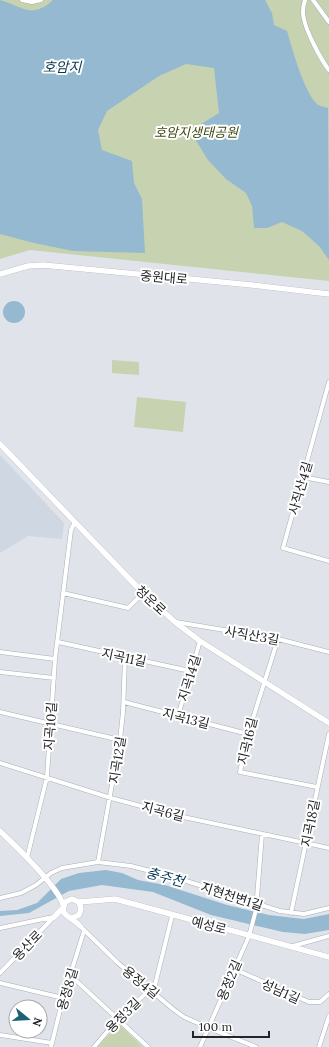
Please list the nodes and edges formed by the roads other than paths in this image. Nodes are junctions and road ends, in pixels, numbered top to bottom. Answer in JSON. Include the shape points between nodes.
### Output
{"nodes":[{"id":1,"x":22,"y":0,"type":"edge"},
{"id":2,"x":41,"y":0,"type":"edge"},
{"id":3,"x":305,"y":0,"type":"edge"},
{"id":4,"x":313,"y":0,"type":"edge"},
{"id":5,"x":329,"y":22,"type":"edge"},
{"id":6,"x":329,"y":70,"type":"edge"},
{"id":7,"x":0,"y":274,"type":"edge"},
{"id":8,"x":329,"y":294,"type":"edge"},
{"id":9,"x":329,"y":382,"type":"edge"},
{"id":10,"x":0,"y":444,"type":"edge"},
{"id":11,"x":303,"y":477,"type":"junction"},
{"id":12,"x":329,"y":482,"type":"edge"},
{"id":13,"x":75,"y":522,"type":"junction"},
{"id":14,"x":329,"y":561,"type":"edge"},
{"id":15,"x":64,"y":593,"type":"junction"},
{"id":16,"x":143,"y":593,"type":"junction"},
{"id":17,"x":175,"y":622,"type":"junction"},
{"id":18,"x":278,"y":639,"type":"junction"},
{"id":19,"x":200,"y":641,"type":"junction"},
{"id":20,"x":58,"y":642,"type":"junction"},
{"id":21,"x":0,"y":652,"type":"edge"},
{"id":22,"x":329,"y":652,"type":"edge"},
{"id":23,"x":125,"y":658,"type":"junction"},
{"id":24,"x":55,"y":659,"type":"junction"},
{"id":25,"x":190,"y":671,"type":"junction"},
{"id":26,"x":0,"y":672,"type":"edge"},
{"id":27,"x":54,"y":678,"type":"junction"},
{"id":28,"x":263,"y":681,"type":"junction"},
{"id":29,"x":124,"y":702,"type":"junction"},
{"id":30,"x":0,"y":712,"type":"edge"},
{"id":31,"x":178,"y":716,"type":"junction"},
{"id":32,"x":329,"y":722,"type":"edge"},
{"id":33,"x":50,"y":723,"type":"junction"},
{"id":34,"x":248,"y":734,"type":"junction"},
{"id":35,"x":329,"y":734,"type":"edge"},
{"id":36,"x":120,"y":740,"type":"junction"},
{"id":37,"x":0,"y":763,"type":"edge"},
{"id":38,"x":47,"y":777,"type":"junction"},
{"id":39,"x":317,"y":788,"type":"junction"},
{"id":40,"x":111,"y":798,"type":"junction"},
{"id":41,"x":0,"y":830,"type":"edge"},
{"id":42,"x":262,"y":834,"type":"junction"},
{"id":43,"x":306,"y":842,"type":"junction"},
{"id":44,"x":329,"y":848,"type":"edge"},
{"id":45,"x":27,"y":858,"type":"junction"},
{"id":46,"x":98,"y":862,"type":"junction"},
{"id":47,"x":46,"y":881,"type":"junction"},
{"id":48,"x":0,"y":898,"type":"edge"},
{"id":49,"x":79,"y":902,"type":"junction"},
{"id":50,"x":88,"y":902,"type":"junction"},
{"id":51,"x":64,"y":903,"type":"junction"},
{"id":52,"x":256,"y":904,"type":"junction"},
{"id":53,"x":329,"y":908,"type":"edge"},
{"id":54,"x":80,"y":913,"type":"junction"},
{"id":55,"x":291,"y":913,"type":"junction"},
{"id":56,"x":65,"y":915,"type":"junction"},
{"id":57,"x":172,"y":916,"type":"junction"},
{"id":58,"x":54,"y":917,"type":"junction"},
{"id":59,"x":72,"y":918,"type":"junction"},
{"id":60,"x":0,"y":928,"type":"edge"},
{"id":61,"x":82,"y":928,"type":"junction"},
{"id":62,"x":249,"y":936,"type":"junction"},
{"id":63,"x":329,"y":936,"type":"edge"},
{"id":64,"x":292,"y":946,"type":"junction"},
{"id":65,"x":329,"y":957,"type":"edge"},
{"id":66,"x":234,"y":969,"type":"junction"},
{"id":67,"x":0,"y":973,"type":"edge"},
{"id":68,"x":70,"y":975,"type":"junction"},
{"id":69,"x":0,"y":983,"type":"edge"},
{"id":70,"x":149,"y":989,"type":"junction"},
{"id":71,"x":329,"y":996,"type":"edge"},
{"id":72,"x":63,"y":998,"type":"junction"},
{"id":73,"x":329,"y":1016,"type":"edge"},
{"id":74,"x":118,"y":1019,"type":"junction"},
{"id":75,"x":208,"y":1028,"type":"junction"},
{"id":76,"x":0,"y":1035,"type":"edge"},
{"id":77,"x":52,"y":1045,"type":"edge"},
{"id":78,"x":94,"y":1047,"type":"edge"},
{"id":79,"x":148,"y":1047,"type":"edge"},
{"id":80,"x":200,"y":1047,"type":"edge"},
{"id":81,"x":256,"y":1047,"type":"edge"},
{"id":82,"x":319,"y":1047,"type":"edge"}],
"edges":[{"from":1,"to":2,"type":"street"},
{"from":3,"to":6,"type":"street","via":[[304,20],[320,57]]},
{"from":4,"to":5,"type":"street"},
{"from":7,"to":8,"type":"street","name":"중원대로","via":[[28,266],[43,266]]},
{"from":9,"to":11,"type":"street","name":"사직산4길"},
{"from":10,"to":13,"type":"street","name":"청운로"},
{"from":11,"to":12,"type":"street"},
{"from":11,"to":14,"type":"street","name":"사직산4길","via":[[283,548]]},
{"from":13,"to":15,"type":"street","name":"지곡10길","via":[[71,530]]},
{"from":13,"to":16,"type":"street","name":"청운로"},
{"from":15,"to":16,"type":"street","via":[[128,608]]},
{"from":15,"to":20,"type":"street","name":"지곡10길"},
{"from":16,"to":17,"type":"street","name":"청운로"},
{"from":17,"to":18,"type":"street","name":"사직산3길"},
{"from":17,"to":19,"type":"street","name":"청운로"},
{"from":18,"to":22,"type":"street","name":"사직산3길"},
{"from":18,"to":28,"type":"street","name":"지곡16길"},
{"from":19,"to":25,"type":"street","name":"지곡14길"},
{"from":19,"to":28,"type":"street","name":"청운로"},
{"from":20,"to":23,"type":"street","name":"지곡11길"},
{"from":20,"to":24,"type":"street","name":"지곡10길"},
{"from":21,"to":24,"type":"street"},
{"from":23,"to":25,"type":"street","name":"지곡11길"},
{"from":23,"to":29,"type":"street","name":"지곡12길"},
{"from":24,"to":27,"type":"street","name":"지곡10길"},
{"from":25,"to":31,"type":"street","name":"지곡14길"},
{"from":26,"to":27,"type":"street"},
{"from":27,"to":33,"type":"street","name":"지곡10길"},
{"from":28,"to":32,"type":"street","name":"청운로"},
{"from":28,"to":34,"type":"street","name":"지곡16길"},
{"from":29,"to":31,"type":"street","name":"지곡13길"},
{"from":29,"to":36,"type":"street","name":"지곡12길"},
{"from":30,"to":33,"type":"street"},
{"from":31,"to":34,"type":"street","name":"지곡13길"},
{"from":33,"to":36,"type":"street"},
{"from":33,"to":38,"type":"street","name":"지곡10길"},
{"from":34,"to":39,"type":"street","name":"지곡16길","via":[[240,772]]},
{"from":35,"to":39,"type":"street","name":"지곡18길"},
{"from":36,"to":40,"type":"street","name":"지곡12길"},
{"from":37,"to":38,"type":"street","name":"지곡6길"},
{"from":38,"to":40,"type":"street","name":"지곡6길"},
{"from":38,"to":45,"type":"street","name":"지곡10길"},
{"from":39,"to":43,"type":"street","name":"지곡18길"},
{"from":40,"to":42,"type":"street","name":"지곡6길"},
{"from":40,"to":46,"type":"street","name":"지곡12길"},
{"from":41,"to":45,"type":"street"},
{"from":42,"to":43,"type":"street","name":"지곡6길"},
{"from":42,"to":52,"type":"street","name":"용정2길"},
{"from":43,"to":44,"type":"street","name":"지곡6길"},
{"from":43,"to":55,"type":"street","name":"지곡18길"},
{"from":45,"to":47,"type":"street"},
{"from":46,"to":47,"type":"street","name":"지현천변1길","via":[[66,867],[51,873]]},
{"from":46,"to":52,"type":"street","name":"지현천변1길","via":[[131,866],[177,878]]},
{"from":47,"to":48,"type":"street","name":"지현천변1길","via":[[21,893]]},
{"from":47,"to":51,"type":"street"},
{"from":49,"to":50,"type":"street","name":"예성로"},
{"from":49,"to":51,"type":"street","via":[[73,899]]},
{"from":49,"to":54,"type":"street"},
{"from":50,"to":54,"type":"street"},
{"from":50,"to":57,"type":"street","name":"예성로","via":[[115,899]]},
{"from":51,"to":56,"type":"street"},
{"from":51,"to":58,"type":"street"},
{"from":52,"to":55,"type":"street","name":"지현천변1길"},
{"from":52,"to":62,"type":"street","name":"용정2길"},
{"from":53,"to":55,"type":"street","name":"지현천변1길","via":[[304,914]]},
{"from":54,"to":59,"type":"street"},
{"from":54,"to":61,"type":"street"},
{"from":56,"to":58,"type":"street"},
{"from":56,"to":59,"type":"street"},
{"from":57,"to":62,"type":"street","name":"예성로"},
{"from":57,"to":70,"type":"street","name":"용정3길","via":[[155,985]]},
{"from":58,"to":60,"type":"street"},
{"from":58,"to":67,"type":"street","name":"용산로"},
{"from":59,"to":61,"type":"street"},
{"from":61,"to":68,"type":"street","name":"용정8길"},
{"from":61,"to":70,"type":"street","name":"용정4길"},
{"from":62,"to":64,"type":"street","name":"예성로"},
{"from":62,"to":66,"type":"street","name":"용정2길"},
{"from":63,"to":64,"type":"street"},
{"from":64,"to":65,"type":"street","name":"예성로"},
{"from":66,"to":71,"type":"street","name":"성남1길","via":[[309,1002],[320,1002]]},
{"from":66,"to":75,"type":"street","name":"용정2길"},
{"from":68,"to":72,"type":"street","name":"용정8길"},
{"from":68,"to":74,"type":"street"},
{"from":69,"to":72,"type":"street"},
{"from":70,"to":74,"type":"street","name":"용정3길"},
{"from":70,"to":75,"type":"street","name":"용정4길","via":[[184,1017]]},
{"from":72,"to":77,"type":"street","name":"용정8길"},
{"from":73,"to":82,"type":"street"},
{"from":74,"to":78,"type":"street","name":"용정3길"},
{"from":74,"to":79,"type":"street"},
{"from":75,"to":80,"type":"street","name":"용정2길"},
{"from":75,"to":81,"type":"street","name":"용정4길"},
{"from":76,"to":77,"type":"street"}]}
